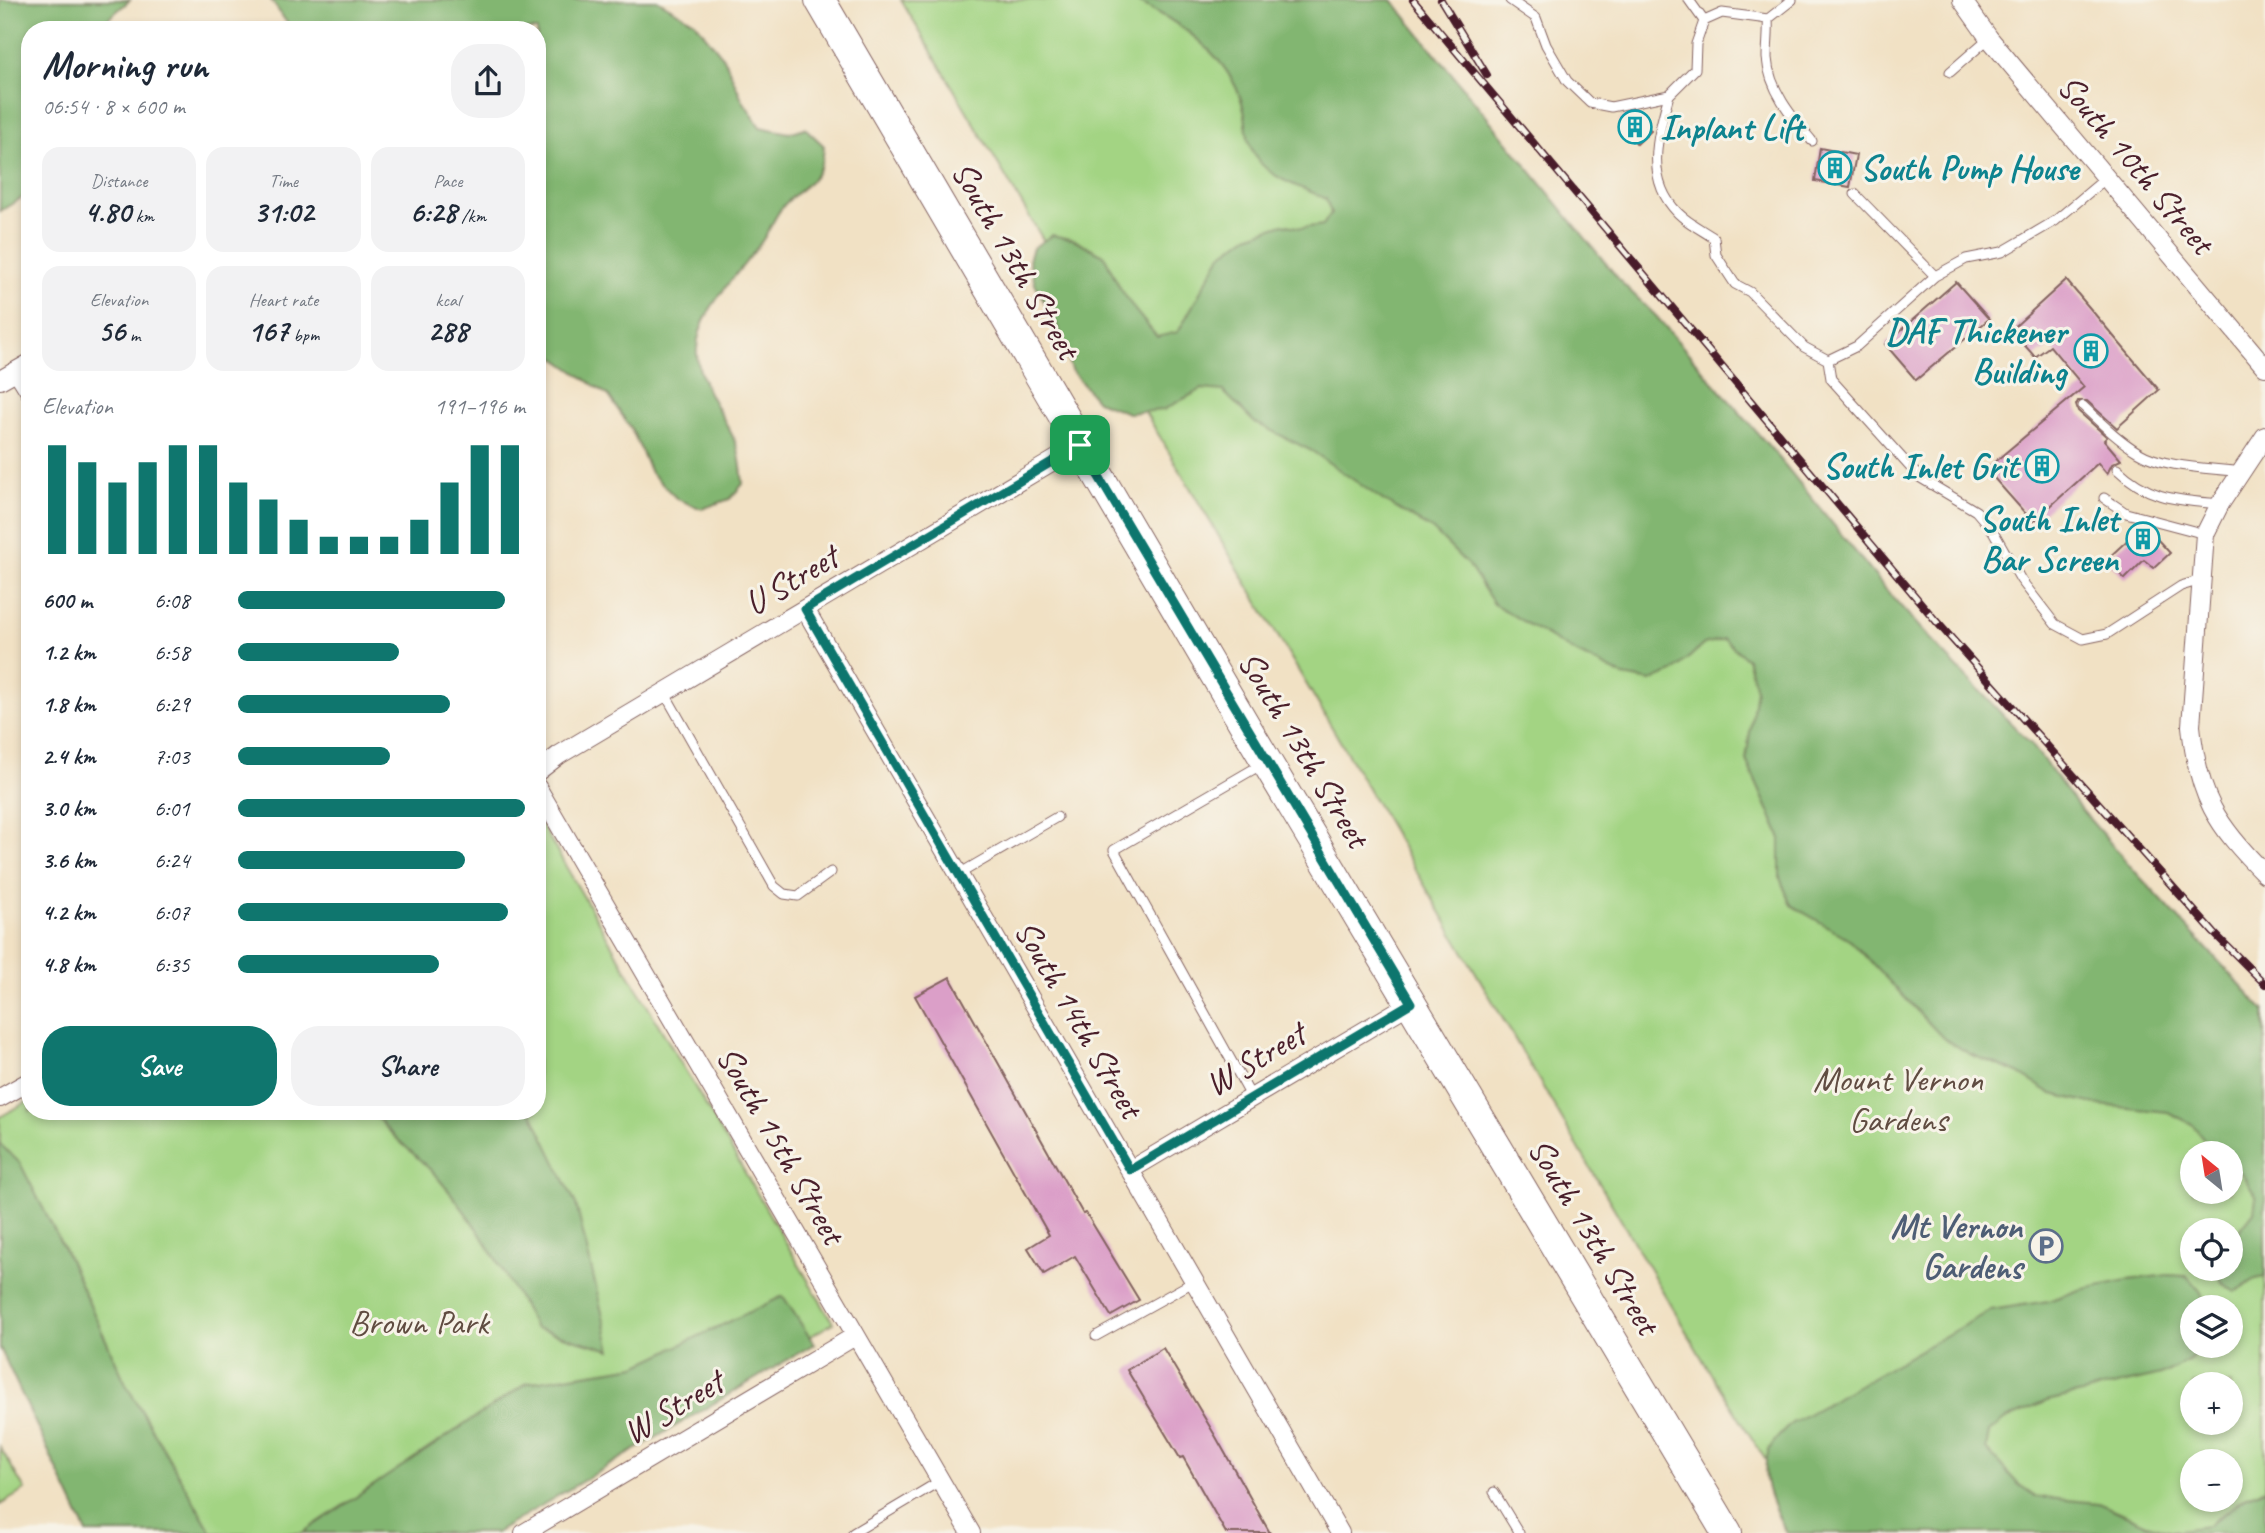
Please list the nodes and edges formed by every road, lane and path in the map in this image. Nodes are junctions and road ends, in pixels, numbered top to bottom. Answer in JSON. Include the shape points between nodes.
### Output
{"nodes":[{"id":1,"x":820,"y":0,"type":"edge"},
{"id":2,"x":1510,"y":0,"type":"edge"},
{"id":3,"x":1689,"y":0,"type":"edge"},
{"id":4,"x":1792,"y":0,"type":"edge"},
{"id":5,"x":1962,"y":0,"type":"edge"},
{"id":6,"x":1768,"y":19,"type":"junction"},
{"id":7,"x":1704,"y":21,"type":"junction"},
{"id":8,"x":1989,"y":38,"type":"junction"},
{"id":9,"x":1950,"y":72,"type":"dead end"},
{"id":10,"x":1669,"y":95,"type":"junction"},
{"id":11,"x":1812,"y":141,"type":"dead end"},
{"id":12,"x":2107,"y":177,"type":"junction"},
{"id":13,"x":1855,"y":194,"type":"dead end"},
{"id":14,"x":1935,"y":276,"type":"junction"},
{"id":15,"x":1828,"y":360,"type":"junction"},
{"id":16,"x":2265,"y":367,"type":"edge"},
{"id":17,"x":21,"y":368,"type":"edge"},
{"id":18,"x":0,"y":380,"type":"edge"},
{"id":19,"x":2083,"y":406,"type":"dead end"},
{"id":20,"x":2265,"y":436,"type":"edge"},
{"id":21,"x":1080,"y":445,"type":"junction"},
{"id":22,"x":2117,"y":469,"type":"dead end"},
{"id":23,"x":2241,"y":472,"type":"junction"},
{"id":24,"x":2104,"y":498,"type":"dead end"},
{"id":25,"x":2220,"y":504,"type":"junction"},
{"id":26,"x":2205,"y":534,"type":"junction"},
{"id":27,"x":2201,"y":580,"type":"junction"},
{"id":28,"x":805,"y":609,"type":"junction"},
{"id":29,"x":664,"y":692,"type":"junction"},
{"id":30,"x":1266,"y":762,"type":"junction"},
{"id":31,"x":546,"y":765,"type":"edge"},
{"id":32,"x":546,"y":803,"type":"edge"},
{"id":33,"x":1057,"y":817,"type":"dead end"},
{"id":34,"x":831,"y":872,"type":"dead end"},
{"id":35,"x":959,"y":874,"type":"junction"},
{"id":36,"x":2265,"y":874,"type":"edge"},
{"id":37,"x":1411,"y":1003,"type":"junction"},
{"id":38,"x":21,"y":1086,"type":"edge"},
{"id":39,"x":1252,"y":1097,"type":"junction"},
{"id":40,"x":0,"y":1098,"type":"edge"},
{"id":41,"x":1130,"y":1170,"type":"junction"},
{"id":42,"x":1195,"y":1282,"type":"junction"},
{"id":43,"x":855,"y":1335,"type":"junction"},
{"id":44,"x":1096,"y":1336,"type":"dead end"},
{"id":45,"x":940,"y":1481,"type":"junction"},
{"id":46,"x":1494,"y":1492,"type":"dead end"},
{"id":47,"x":524,"y":1533,"type":"edge"},
{"id":48,"x":853,"y":1533,"type":"edge"},
{"id":49,"x":971,"y":1533,"type":"edge"},
{"id":50,"x":1340,"y":1533,"type":"edge"},
{"id":51,"x":1519,"y":1533,"type":"edge"},
{"id":52,"x":1727,"y":1533,"type":"edge"}],
"edges":[{"from":1,"to":21,"type":"main road","name":"South 13th Street"},
{"from":2,"to":10,"type":"lane","via":[[1536,18],[1567,81],[1590,103],[1611,107]]},
{"from":3,"to":7,"type":"lane"},
{"from":4,"to":6,"type":"lane"},
{"from":5,"to":8,"type":"street","name":"South 10th Street"},
{"from":6,"to":7,"type":"lane","via":[[1722,13]]},
{"from":6,"to":11,"type":"lane","via":[[1767,60],[1774,85]]},
{"from":7,"to":10,"type":"lane","via":[[1696,44],[1695,69]]},
{"from":8,"to":9,"type":"lane"},
{"from":8,"to":12,"type":"street","name":"South 10th Street"},
{"from":10,"to":15,"type":"lane","via":[[1655,164],[1663,192],[1678,213],[1714,238],[1716,255],[1735,284],[1751,292],[1804,347]]},
{"from":12,"to":14,"type":"lane","via":[[2054,221],[2023,239],[2002,251],[1966,259]]},
{"from":12,"to":16,"type":"street","name":"South 10th Street"},
{"from":13,"to":14,"type":"lane"},
{"from":14,"to":15,"type":"lane","via":[[1857,346]]},
{"from":15,"to":27,"type":"lane","via":[[1831,379],[1919,477],[1976,511],[2055,624],[2083,639],[2107,634],[2181,586]]},
{"from":17,"to":18,"type":"street"},
{"from":19,"to":23,"type":"lane","via":[[2140,453],[2170,463]]},
{"from":20,"to":23,"type":"street"},
{"from":21,"to":28,"type":"street","name":"U Street"},
{"from":21,"to":30,"type":"main road","name":"South 13th Street"},
{"from":22,"to":25,"type":"lane","via":[[2150,494]]},
{"from":23,"to":25,"type":"street"},
{"from":24,"to":26,"type":"lane","via":[[2126,513]]},
{"from":25,"to":26,"type":"street"},
{"from":26,"to":27,"type":"street"},
{"from":27,"to":36,"type":"street","via":[[2192,714],[2194,756],[2201,786],[2218,818]]},
{"from":28,"to":29,"type":"street","name":"U Street"},
{"from":28,"to":35,"type":"street","name":"South 14th Street"},
{"from":29,"to":31,"type":"street","name":"U Street"},
{"from":29,"to":34,"type":"lane","via":[[774,886],[784,894],[798,896]]},
{"from":30,"to":37,"type":"main road","name":"South 13th Street"},
{"from":30,"to":39,"type":"lane","via":[[1114,850]]},
{"from":32,"to":43,"type":"street","name":"South 15th Street"},
{"from":33,"to":35,"type":"lane"},
{"from":35,"to":41,"type":"street","name":"South 14th Street"},
{"from":37,"to":39,"type":"street","name":"W Street"},
{"from":37,"to":52,"type":"main road","name":"South 13th Street"},
{"from":38,"to":40,"type":"street"},
{"from":39,"to":41,"type":"street","name":"W Street"},
{"from":41,"to":42,"type":"street","name":"South 14th Street"},
{"from":42,"to":44,"type":"lane"},
{"from":42,"to":50,"type":"street","name":"South 14th Street"},
{"from":43,"to":45,"type":"street","name":"South 15th Street"},
{"from":43,"to":47,"type":"street","name":"W Street"},
{"from":45,"to":48,"type":"lane"},
{"from":45,"to":49,"type":"street","name":"South 15th Street"},
{"from":46,"to":51,"type":"lane"}]}
